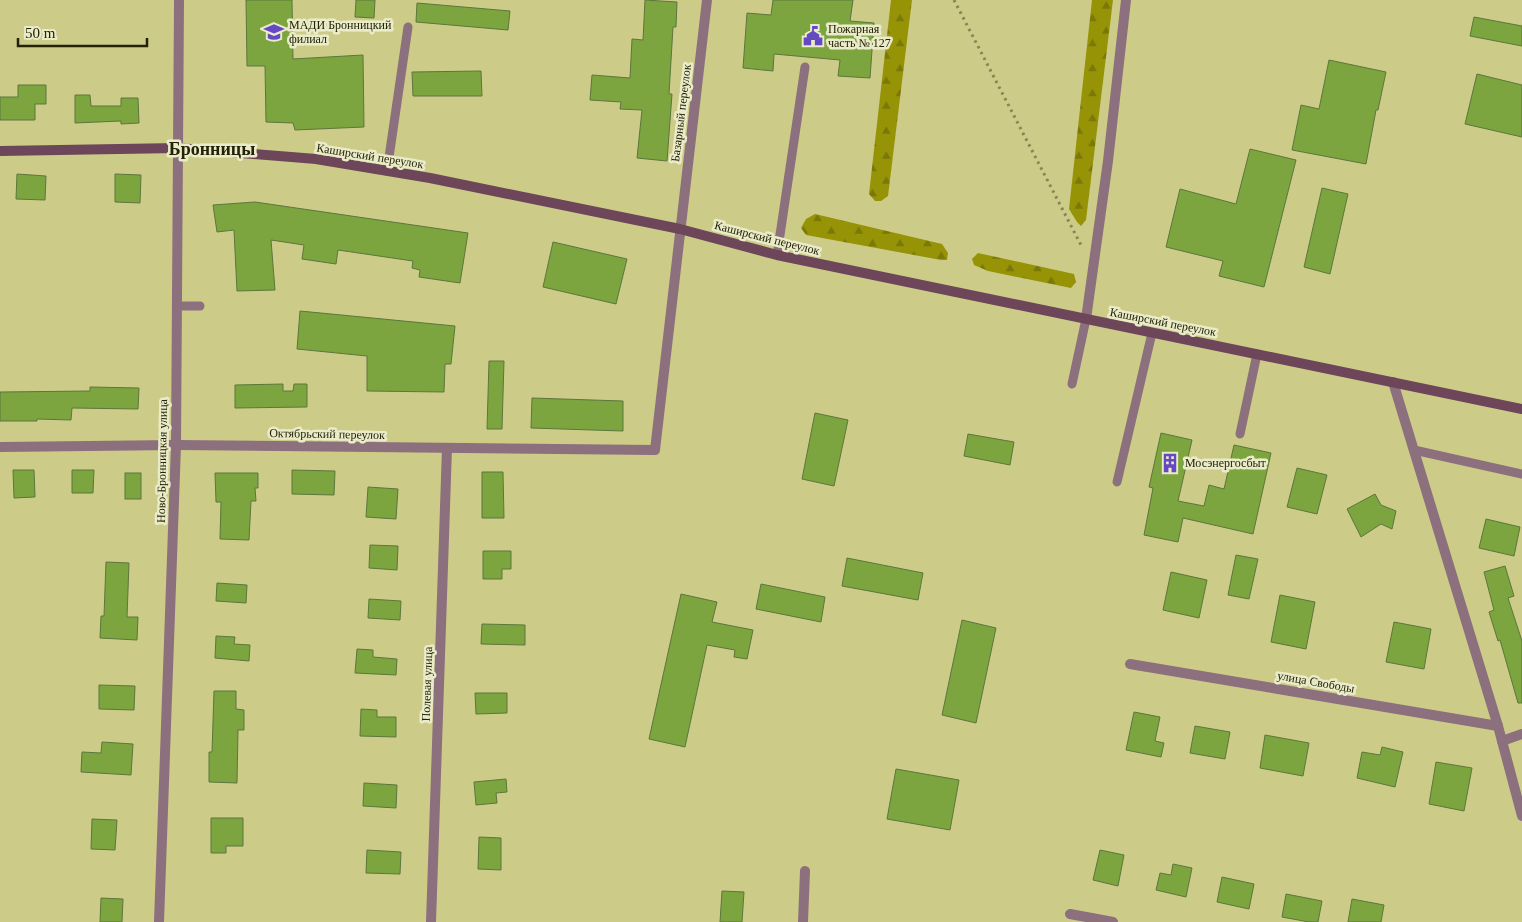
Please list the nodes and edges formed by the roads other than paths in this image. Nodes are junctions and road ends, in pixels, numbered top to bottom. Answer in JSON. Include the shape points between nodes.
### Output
{"nodes":[{"id":1,"x":179,"y":0,"type":"edge"},
{"id":2,"x":707,"y":0,"type":"edge"},
{"id":3,"x":1126,"y":0,"type":"edge"},
{"id":4,"x":408,"y":27,"type":"dead end"},
{"id":5,"x":805,"y":67,"type":"dead end"},
{"id":6,"x":178,"y":148,"type":"junction"},
{"id":7,"x":0,"y":151,"type":"edge"},
{"id":8,"x":387,"y":171,"type":"junction"},
{"id":9,"x":680,"y":229,"type":"junction"},
{"id":10,"x":777,"y":255,"type":"junction"},
{"id":11,"x":177,"y":306,"type":"junction"},
{"id":12,"x":200,"y":306,"type":"dead end"},
{"id":13,"x":1086,"y":319,"type":"junction"},
{"id":14,"x":1152,"y":333,"type":"junction"},
{"id":15,"x":1257,"y":354,"type":"junction"},
{"id":16,"x":1393,"y":382,"type":"junction"},
{"id":17,"x":1072,"y":384,"type":"dead end"},
{"id":18,"x":1522,"y":409,"type":"edge"},
{"id":19,"x":1240,"y":434,"type":"dead end"},
{"id":20,"x":176,"y":445,"type":"junction"},
{"id":21,"x":0,"y":447,"type":"edge"},
{"id":22,"x":447,"y":448,"type":"junction"},
{"id":23,"x":654,"y":450,"type":"joint"},
{"id":24,"x":1414,"y":450,"type":"junction"},
{"id":25,"x":1522,"y":474,"type":"edge"},
{"id":26,"x":1117,"y":482,"type":"dead end"},
{"id":27,"x":1130,"y":664,"type":"dead end"},
{"id":28,"x":1498,"y":726,"type":"junction"},
{"id":29,"x":1522,"y":734,"type":"edge"},
{"id":30,"x":1502,"y":741,"type":"junction"},
{"id":31,"x":1522,"y":816,"type":"edge"},
{"id":32,"x":805,"y":871,"type":"dead end"},
{"id":33,"x":1070,"y":914,"type":"dead end"},
{"id":34,"x":159,"y":922,"type":"edge"},
{"id":35,"x":431,"y":922,"type":"edge"},
{"id":36,"x":803,"y":922,"type":"edge"},
{"id":37,"x":1113,"y":922,"type":"edge"}],
"edges":[{"from":1,"to":6,"type":"street","name":"Ново-Бронницкая улица"},
{"from":2,"to":9,"type":"street","name":"Базарный переулок"},
{"from":3,"to":13,"type":"street"},
{"from":4,"to":8,"type":"lane"},
{"from":5,"to":10,"type":"lane"},
{"from":6,"to":7,"type":"main road","name":"Каширский переулок"},
{"from":6,"to":8,"type":"main road","name":"Каширский переулок","via":[[316,159]]},
{"from":6,"to":11,"type":"street","name":"Ново-Бронницкая улица"},
{"from":8,"to":9,"type":"main road","name":"Каширский переулок"},
{"from":9,"to":10,"type":"main road","name":"Каширский переулок"},
{"from":9,"to":23,"type":"street","name":"Базарный переулок"},
{"from":10,"to":13,"type":"main road","name":"Каширский переулок"},
{"from":11,"to":12,"type":"lane"},
{"from":11,"to":20,"type":"street","name":"Ново-Бронницкая улица"},
{"from":13,"to":14,"type":"main road","name":"Каширский переулок"},
{"from":13,"to":17,"type":"lane"},
{"from":14,"to":15,"type":"main road","name":"Каширский переулок"},
{"from":14,"to":26,"type":"lane"},
{"from":15,"to":16,"type":"main road","name":"Каширский переулок"},
{"from":15,"to":19,"type":"lane"},
{"from":16,"to":18,"type":"main road","name":"Каширский переулок"},
{"from":16,"to":24,"type":"street"},
{"from":20,"to":21,"type":"street","name":"Октябрьский переулок"},
{"from":20,"to":22,"type":"street","name":"Октябрьский переулок"},
{"from":20,"to":34,"type":"street","name":"Ново-Бронницкая улица"},
{"from":22,"to":23,"type":"street","name":"Октябрьский переулок"},
{"from":22,"to":35,"type":"street","name":"Полевая улица"},
{"from":24,"to":25,"type":"lane"},
{"from":24,"to":28,"type":"street"},
{"from":27,"to":28,"type":"street","name":"улица Свободы"},
{"from":28,"to":30,"type":"street"},
{"from":29,"to":30,"type":"street"},
{"from":30,"to":31,"type":"street"},
{"from":32,"to":36,"type":"street"},
{"from":33,"to":37,"type":"street"}]}
